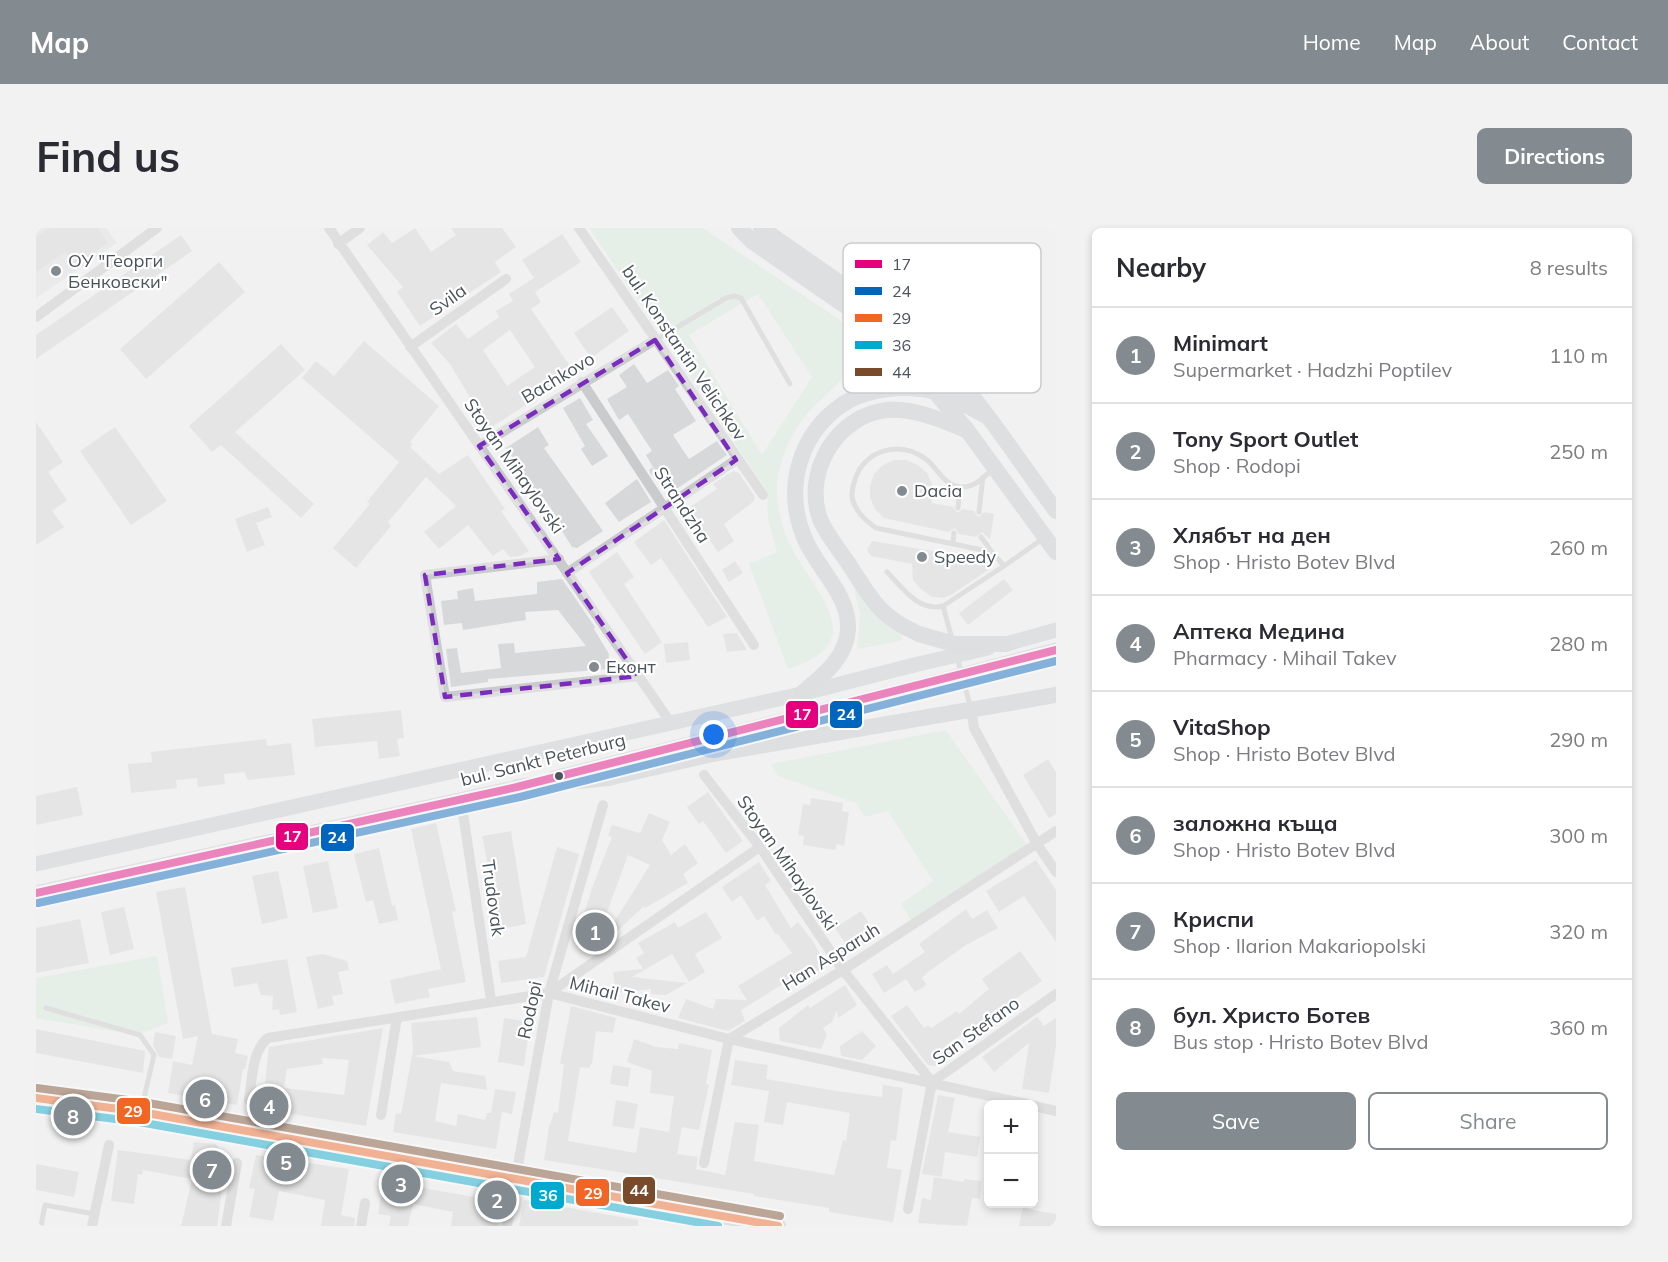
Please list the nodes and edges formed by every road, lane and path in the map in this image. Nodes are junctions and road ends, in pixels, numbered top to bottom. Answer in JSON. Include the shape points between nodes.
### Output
{"nodes":[{"id":1,"x":329,"y":228,"type":"edge"},
{"id":2,"x":360,"y":228,"type":"edge"},
{"id":3,"x":579,"y":228,"type":"edge"},
{"id":4,"x":739,"y":228,"type":"edge"},
{"id":5,"x":761,"y":228,"type":"edge"},
{"id":6,"x":149,"y":230,"type":"edge"},
{"id":7,"x":338,"y":244,"type":"junction"},
{"id":8,"x":506,"y":279,"type":"dead end"},
{"id":9,"x":843,"y":286,"type":"edge"},
{"id":10,"x":843,"y":304,"type":"edge"},
{"id":11,"x":36,"y":317,"type":"edge"},
{"id":12,"x":655,"y":340,"type":"junction"},
{"id":13,"x":410,"y":347,"type":"junction"},
{"id":14,"x":582,"y":382,"type":"junction"},
{"id":15,"x":790,"y":384,"type":"dead end"},
{"id":16,"x":856,"y":393,"type":"edge"},
{"id":17,"x":869,"y":393,"type":"edge"},
{"id":18,"x":936,"y":393,"type":"edge"},
{"id":19,"x":937,"y":393,"type":"edge"},
{"id":20,"x":968,"y":393,"type":"edge"},
{"id":21,"x":854,"y":398,"type":"junction"},
{"id":22,"x":985,"y":415,"type":"junction"},
{"id":23,"x":967,"y":430,"type":"junction"},
{"id":24,"x":479,"y":446,"type":"junction"},
{"id":25,"x":736,"y":460,"type":"junction"},
{"id":26,"x":989,"y":473,"type":"junction"},
{"id":27,"x":960,"y":487,"type":"junction"},
{"id":28,"x":763,"y":495,"type":"dead end"},
{"id":29,"x":665,"y":508,"type":"junction"},
{"id":30,"x":958,"y":508,"type":"dead end"},
{"id":31,"x":1056,"y":511,"type":"edge"},
{"id":32,"x":979,"y":512,"type":"dead end"},
{"id":33,"x":954,"y":533,"type":"dead end"},
{"id":34,"x":981,"y":537,"type":"dead end"},
{"id":35,"x":1046,"y":538,"type":"junction"},
{"id":36,"x":953,"y":543,"type":"junction"},
{"id":37,"x":992,"y":552,"type":"junction"},
{"id":38,"x":1056,"y":552,"type":"edge"},
{"id":39,"x":559,"y":559,"type":"junction"},
{"id":40,"x":1004,"y":566,"type":"junction"},
{"id":41,"x":887,"y":572,"type":"dead end"},
{"id":42,"x":567,"y":573,"type":"junction"},
{"id":43,"x":943,"y":606,"type":"junction"},
{"id":44,"x":1056,"y":630,"type":"edge"},
{"id":45,"x":1006,"y":644,"type":"junction"},
{"id":46,"x":754,"y":645,"type":"dead end"},
{"id":47,"x":1056,"y":650,"type":"edge"},
{"id":48,"x":638,"y":676,"type":"junction"},
{"id":49,"x":801,"y":694,"type":"junction"},
{"id":50,"x":1056,"y":695,"type":"edge"},
{"id":51,"x":971,"y":709,"type":"junction"},
{"id":52,"x":671,"y":723,"type":"junction"},
{"id":53,"x":704,"y":775,"type":"dead end"},
{"id":54,"x":517,"y":787,"type":"junction"},
{"id":55,"x":462,"y":800,"type":"junction"},
{"id":56,"x":603,"y":805,"type":"dead end"},
{"id":57,"x":1056,"y":831,"type":"edge"},
{"id":58,"x":1037,"y":844,"type":"junction"},
{"id":59,"x":760,"y":847,"type":"junction"},
{"id":60,"x":36,"y":864,"type":"edge"},
{"id":61,"x":1056,"y":872,"type":"edge"},
{"id":62,"x":36,"y":893,"type":"edge"},
{"id":63,"x":843,"y":970,"type":"junction"},
{"id":64,"x":549,"y":993,"type":"junction"},
{"id":65,"x":1056,"y":994,"type":"edge"},
{"id":66,"x":491,"y":1000,"type":"junction"},
{"id":67,"x":46,"y":1008,"type":"dead end"},
{"id":68,"x":397,"y":1017,"type":"junction"},
{"id":69,"x":729,"y":1039,"type":"junction"},
{"id":70,"x":932,"y":1082,"type":"junction"},
{"id":71,"x":36,"y":1098,"type":"edge"},
{"id":72,"x":249,"y":1100,"type":"dead end"},
{"id":73,"x":1010,"y":1100,"type":"edge"},
{"id":74,"x":1038,"y":1107,"type":"edge"},
{"id":75,"x":1056,"y":1111,"type":"edge"},
{"id":76,"x":141,"y":1112,"type":"junction"},
{"id":77,"x":381,"y":1115,"type":"dead end"},
{"id":78,"x":109,"y":1145,"type":"dead end"},
{"id":79,"x":237,"y":1163,"type":"dead end"},
{"id":80,"x":704,"y":1163,"type":"dead end"},
{"id":81,"x":516,"y":1178,"type":"junction"},
{"id":82,"x":365,"y":1203,"type":"dead end"},
{"id":83,"x":908,"y":1209,"type":"dead end"},
{"id":84,"x":94,"y":1214,"type":"junction"},
{"id":85,"x":693,"y":1219,"type":"edge"},
{"id":86,"x":40,"y":1226,"type":"edge"},
{"id":87,"x":92,"y":1226,"type":"edge"},
{"id":88,"x":226,"y":1226,"type":"edge"},
{"id":89,"x":361,"y":1226,"type":"edge"},
{"id":90,"x":507,"y":1226,"type":"edge"},
{"id":91,"x":778,"y":1226,"type":"edge"}],
"edges":[{"from":1,"to":7,"type":"street","name":"Stoyan Mihaylovski"},
{"from":2,"to":7,"type":"street"},
{"from":3,"to":12,"type":"street","name":"bul. Konstantin Velichkov"},
{"from":4,"to":10,"type":"main road","via":[[753,242]]},
{"from":5,"to":9,"type":"main road"},
{"from":6,"to":11,"type":"street"},
{"from":7,"to":13,"type":"street","name":"Stoyan Mihaylovski"},
{"from":8,"to":13,"type":"street","name":"Svila"},
{"from":12,"to":14,"type":"street","name":"Bachkovo"},
{"from":12,"to":15,"type":"lane","via":[[726,298],[741,298]]},
{"from":12,"to":25,"type":"street","name":"bul. Konstantin Velichkov"},
{"from":13,"to":24,"type":"street","name":"Stoyan Mihaylovski"},
{"from":14,"to":24,"type":"street","name":"Bachkovo"},
{"from":14,"to":29,"type":"street","name":"Strandzha"},
{"from":16,"to":21,"type":"main road"},
{"from":17,"to":21,"type":"main road"},
{"from":18,"to":23,"type":"main road"},
{"from":19,"to":22,"type":"main road"},
{"from":20,"to":22,"type":"main road"},
{"from":21,"to":49,"type":"main road","via":[[813,430],[794,485],[804,537],[848,612],[848,632],[841,655]]},
{"from":22,"to":31,"type":"main road"},
{"from":23,"to":26,"type":"main road"},
{"from":23,"to":45,"type":"main road","bridge":true,"via":[[908,411],[886,410],[866,415],[849,425],[824,455],[816,500],[821,520],[870,596],[895,623],[954,644]]},
{"from":24,"to":39,"type":"street","name":"Stoyan Mihaylovski"},
{"from":25,"to":28,"type":"street","name":"bul. Konstantin Velichkov"},
{"from":25,"to":29,"type":"street"},
{"from":26,"to":27,"type":"lane","via":[[972,485]]},
{"from":26,"to":32,"type":"lane"},
{"from":26,"to":35,"type":"main road"},
{"from":27,"to":30,"type":"lane"},
{"from":27,"to":36,"type":"lane","via":[[948,483],[926,459],[905,450],[886,449],[867,457],[856,475],[852,498],[861,518],[876,528]]},
{"from":29,"to":42,"type":"street"},
{"from":29,"to":46,"type":"street","name":"Strandzha"},
{"from":33,"to":36,"type":"lane"},
{"from":34,"to":37,"type":"lane"},
{"from":35,"to":38,"type":"main road"},
{"from":35,"to":40,"type":"lane"},
{"from":36,"to":37,"type":"lane"},
{"from":37,"to":40,"type":"lane"},
{"from":39,"to":42,"type":"street","name":"Stoyan Mihaylovski"},
{"from":39,"to":48,"type":"street","via":[[426,575],[445,697]]},
{"from":40,"to":43,"type":"lane"},
{"from":41,"to":43,"type":"lane","via":[[916,602],[935,608]]},
{"from":42,"to":48,"type":"street","name":"Stoyan Mihaylovski"},
{"from":43,"to":51,"type":"lane"},
{"from":44,"to":45,"type":"main road","name":"bul. Sankt Peterburg"},
{"from":45,"to":49,"type":"main road","name":"bul. Sankt Peterburg","bridge":true},
{"from":47,"to":54,"type":"main road","name":"bul. Sankt Peterburg","bridge":true},
{"from":48,"to":52,"type":"street","name":"Stoyan Mihaylovski"},
{"from":49,"to":52,"type":"main road","name":"bul. Sankt Peterburg"},
{"from":50,"to":51,"type":"main road"},
{"from":51,"to":54,"type":"main road","via":[[712,754],[608,778]]},
{"from":51,"to":58,"type":"street","via":[[974,728]]},
{"from":52,"to":60,"type":"main road","name":"bul. Sankt Peterburg"},
{"from":53,"to":59,"type":"street","name":"Stoyan Mihaylovski"},
{"from":54,"to":55,"type":"main road","name":"bul. Sankt Peterburg"},
{"from":55,"to":62,"type":"main road","name":"bul. Sankt Peterburg"},
{"from":55,"to":66,"type":"street","name":"Trudovak"},
{"from":56,"to":64,"type":"street","name":"Rodopi"},
{"from":57,"to":58,"type":"street","name":"Han Asparuh"},
{"from":58,"to":61,"type":"street"},
{"from":58,"to":63,"type":"street","name":"Han Asparuh"},
{"from":59,"to":63,"type":"street","name":"Stoyan Mihaylovski"},
{"from":59,"to":64,"type":"street"},
{"from":63,"to":69,"type":"street","name":"Han Asparuh"},
{"from":63,"to":70,"type":"street","name":"Stoyan Mihaylovski"},
{"from":64,"to":66,"type":"street","name":"Mihail Takev"},
{"from":64,"to":69,"type":"street","name":"Mihail Takev"},
{"from":64,"to":81,"type":"street","name":"Rodopi"},
{"from":65,"to":70,"type":"street","name":"San Stefano"},
{"from":66,"to":68,"type":"street","name":"Mihail Takev"},
{"from":67,"to":76,"type":"lane","via":[[140,1035],[154,1055]]},
{"from":68,"to":72,"type":"street","name":"Mihail Takev","via":[[268,1038],[257,1052]]},
{"from":68,"to":77,"type":"street"},
{"from":69,"to":70,"type":"street","name":"Mihail Takev"},
{"from":69,"to":80,"type":"street"},
{"from":70,"to":73,"type":"street","name":"Mihail Takev"},
{"from":70,"to":83,"type":"street","name":"San Stefano"},
{"from":71,"to":76,"type":"main road"},
{"from":74,"to":75,"type":"street"},
{"from":76,"to":81,"type":"main road"},
{"from":78,"to":84,"type":"street"},
{"from":79,"to":88,"type":"street"},
{"from":81,"to":85,"type":"main road"},
{"from":81,"to":90,"type":"street","name":"Rodopi"},
{"from":82,"to":89,"type":"street"},
{"from":84,"to":86,"type":"lane","via":[[45,1205]]},
{"from":84,"to":87,"type":"street"},
{"from":85,"to":91,"type":"main road"}]}
